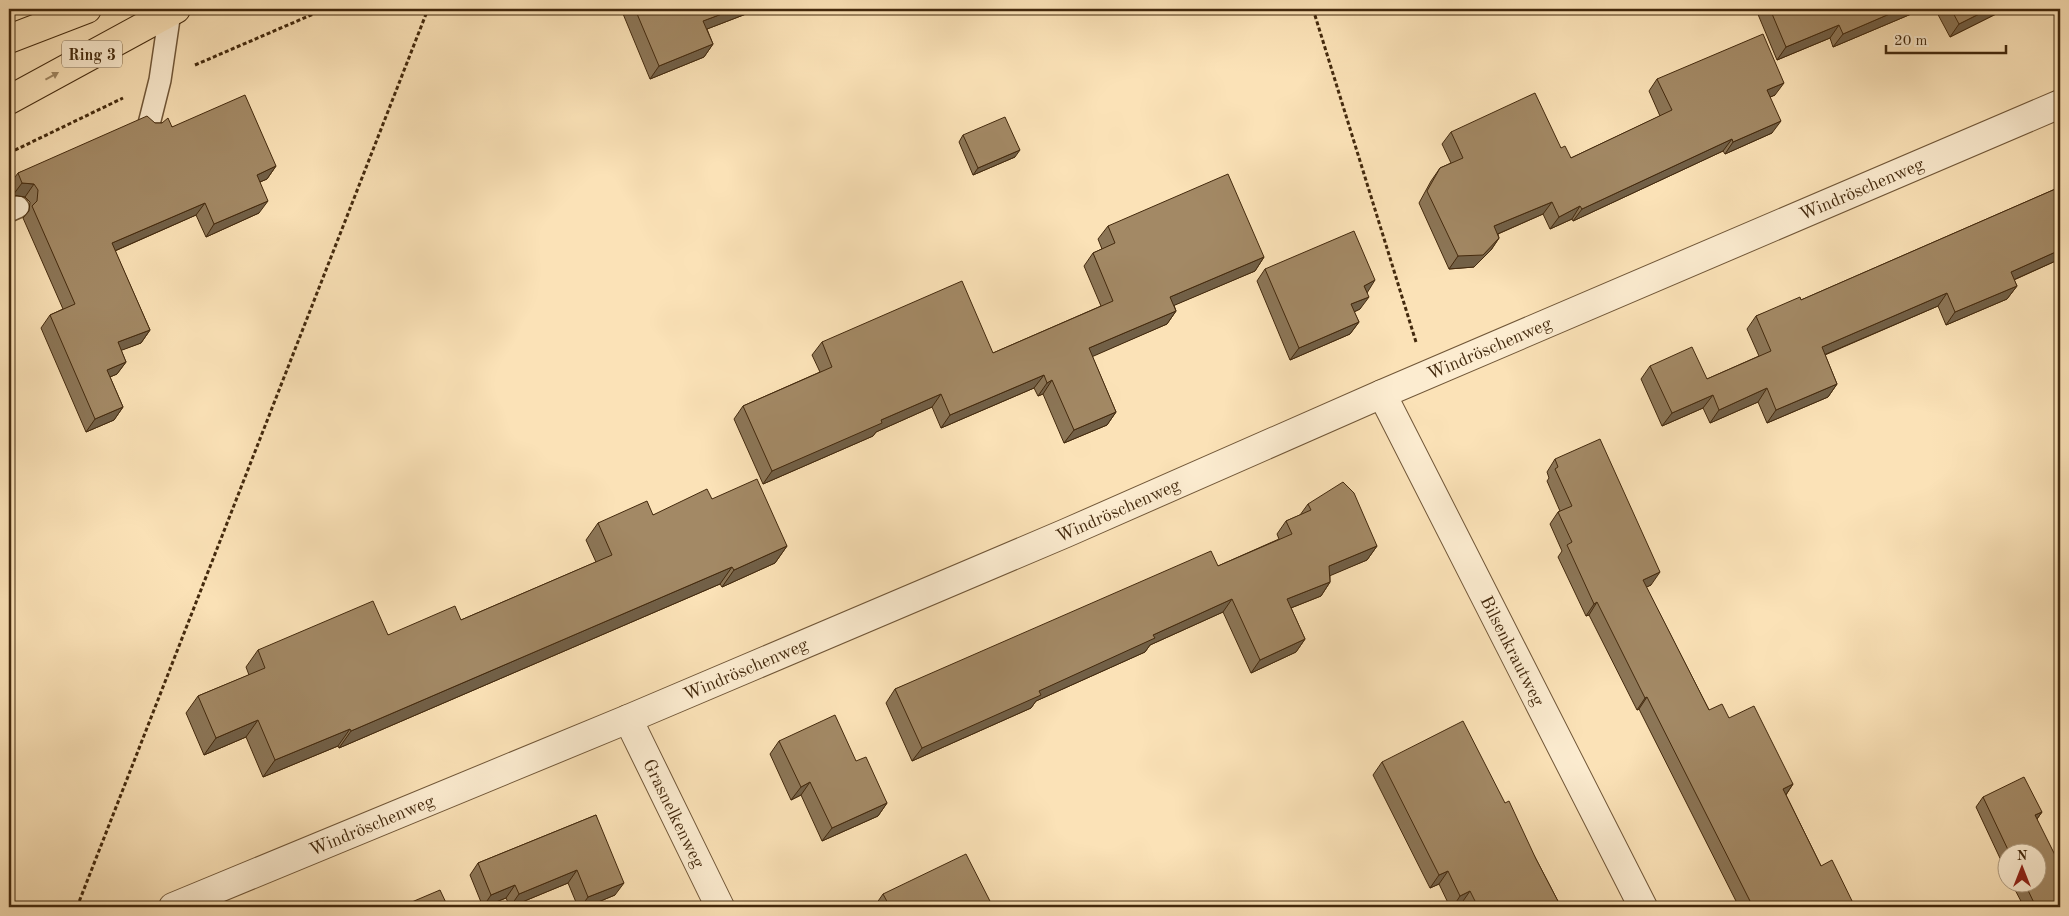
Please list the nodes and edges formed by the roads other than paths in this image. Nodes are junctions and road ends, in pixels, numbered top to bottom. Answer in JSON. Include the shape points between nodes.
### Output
{"nodes":[{"id":1,"x":87,"y":9,"type":"edge"},
{"id":2,"x":171,"y":10,"type":"edge"},
{"id":3,"x":9,"y":39,"type":"edge"},
{"id":4,"x":9,"y":100,"type":"edge"},
{"id":5,"x":2060,"y":104,"type":"edge"},
{"id":6,"x":149,"y":124,"type":"edge"},
{"id":7,"x":1382,"y":394,"type":"junction"},
{"id":8,"x":628,"y":720,"type":"junction"},
{"id":9,"x":173,"y":907,"type":"edge"},
{"id":10,"x":720,"y":907,"type":"edge"},
{"id":11,"x":1643,"y":907,"type":"edge"}],
"edges":[{"from":1,"to":3,"type":"main road","number":"Ring 3"},
{"from":4,"to":2,"type":"main road","number":"Ring 3","one_way":true},
{"from":2,"to":6,"type":"lane"},
{"from":5,"to":7,"type":"street","name":"Windröschenweg"},
{"from":7,"to":8,"type":"street","name":"Windröschenweg"},
{"from":7,"to":11,"type":"street","name":"Bilsenkrautweg"},
{"from":8,"to":9,"type":"street","name":"Windröschenweg"},
{"from":8,"to":10,"type":"street","name":"Grasnelkenweg"}]}
